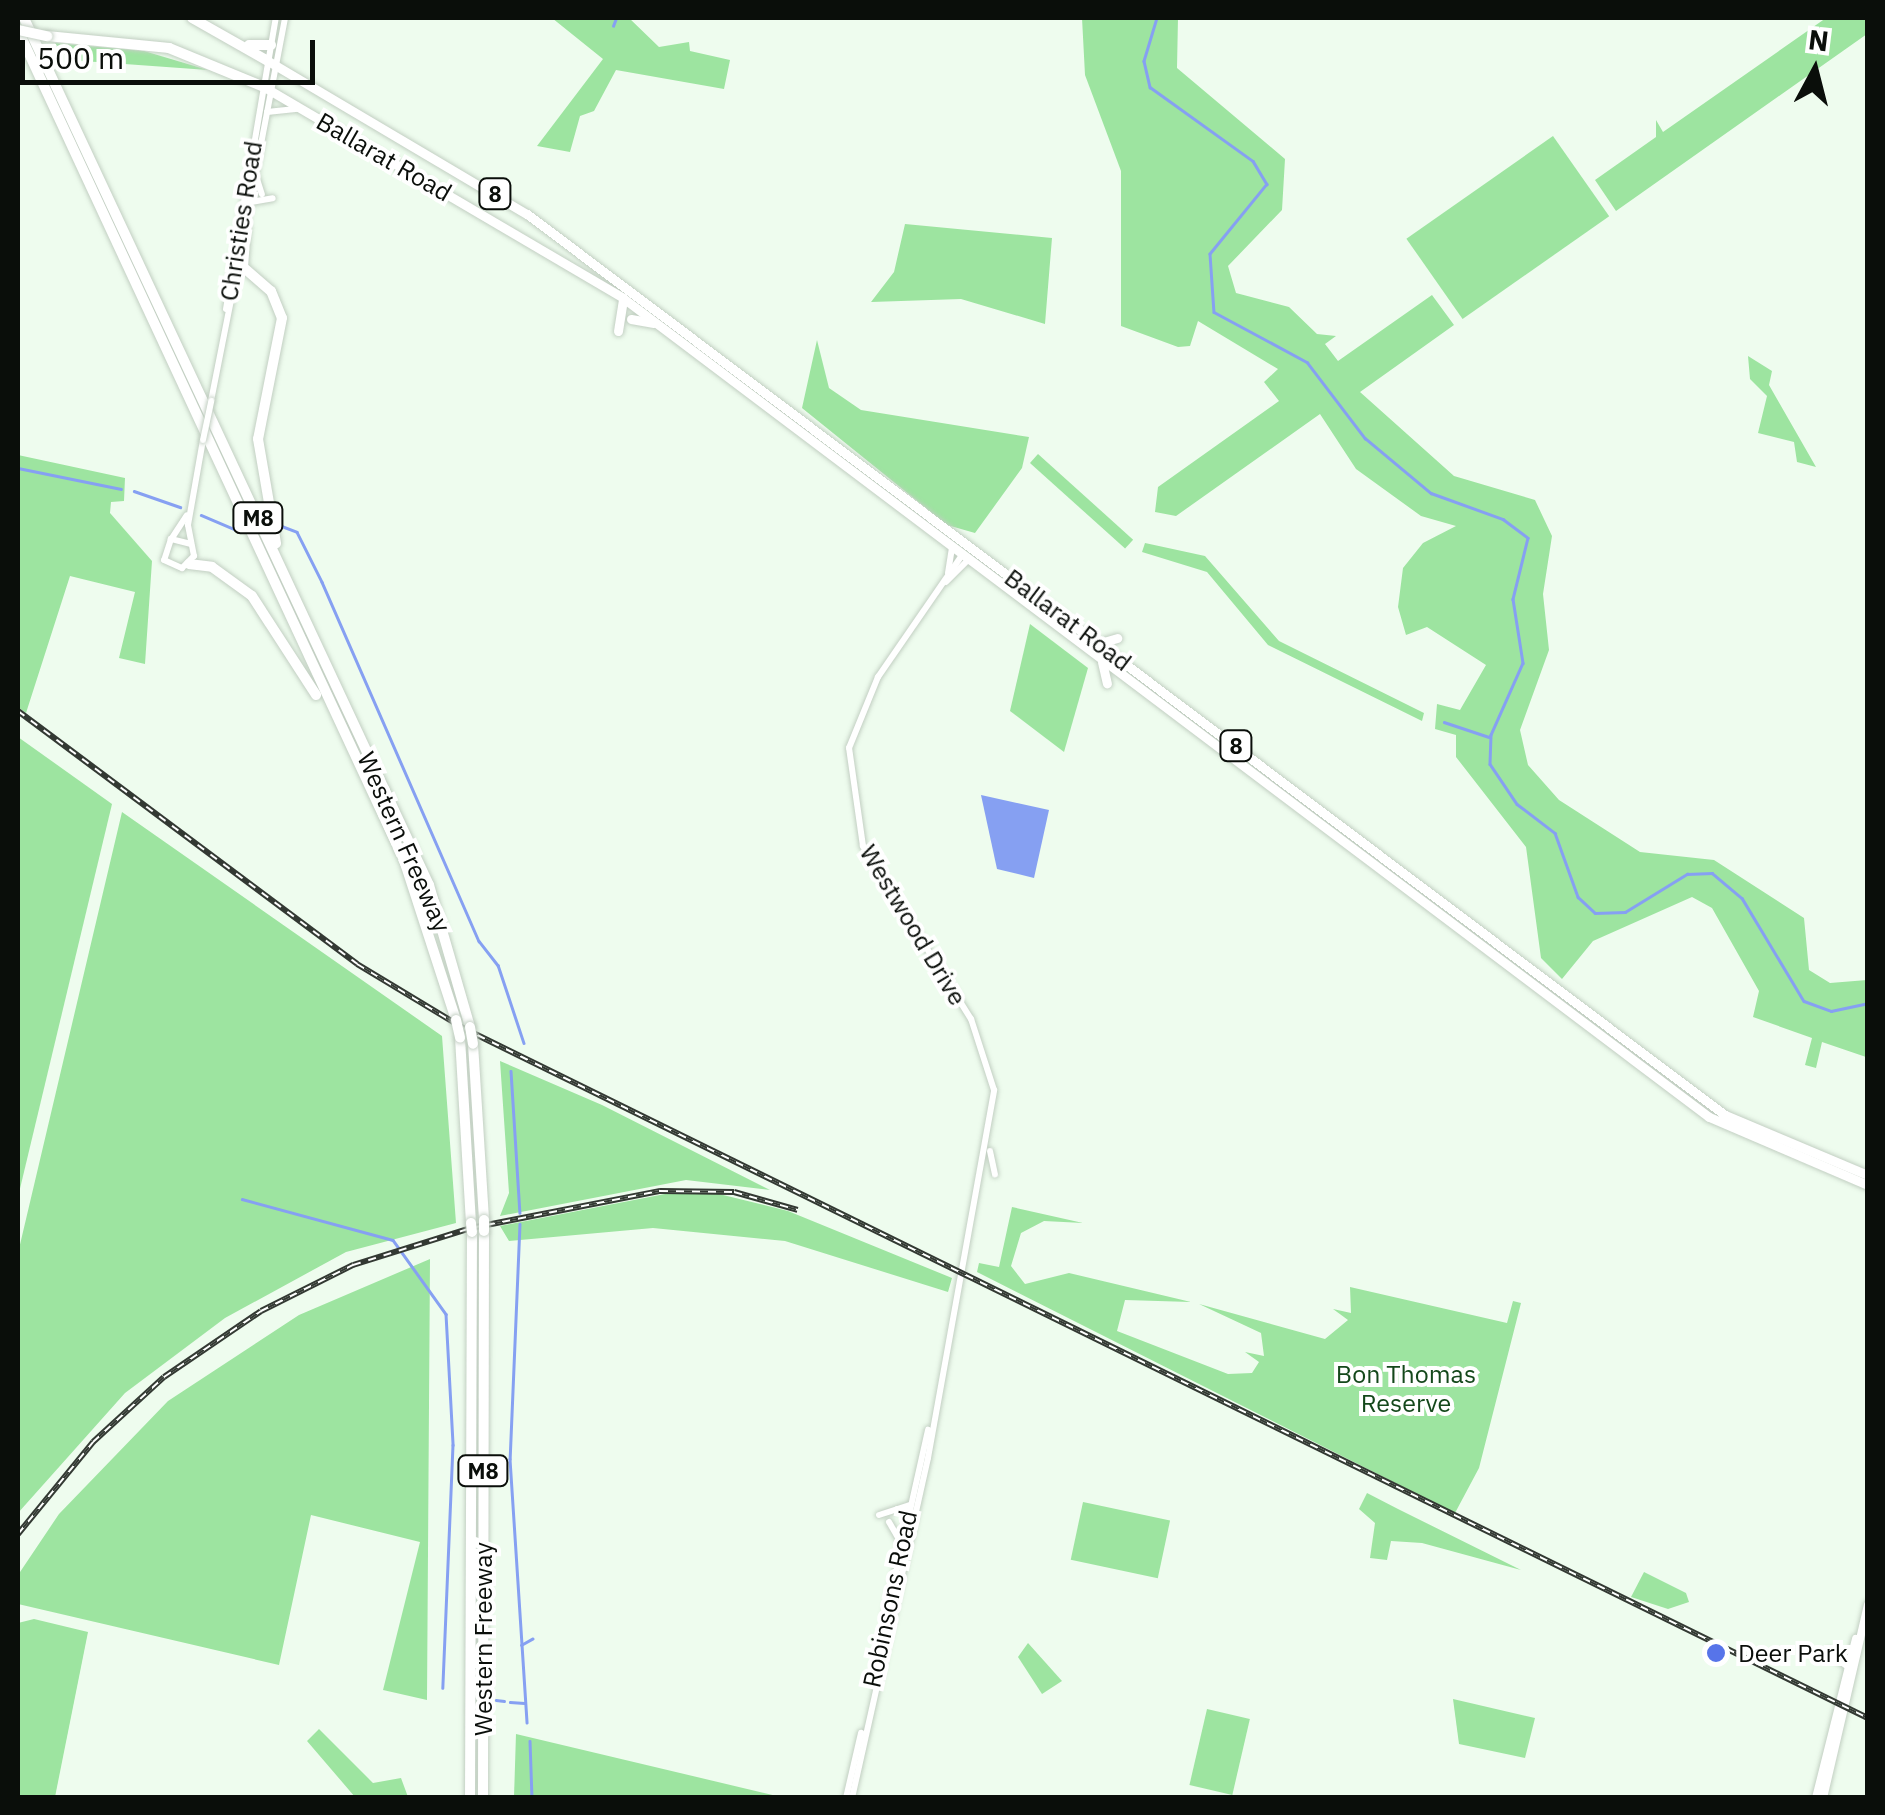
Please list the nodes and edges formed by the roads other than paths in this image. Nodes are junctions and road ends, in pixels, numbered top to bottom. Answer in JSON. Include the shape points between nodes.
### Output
{"nodes":[{"id":1,"x":24,"y":18,"type":"edge"},
{"id":2,"x":276,"y":18,"type":"edge"},
{"id":3,"x":285,"y":18,"type":"edge"},
{"id":4,"x":195,"y":20,"type":"edge"},
{"id":5,"x":18,"y":30,"type":"edge"},
{"id":6,"x":282,"y":36,"type":"junction"},
{"id":7,"x":271,"y":46,"type":"junction"},
{"id":8,"x":271,"y":63,"type":"junction"},
{"id":9,"x":286,"y":72,"type":"junction"},
{"id":10,"x":267,"y":89,"type":"junction"},
{"id":11,"x":266,"y":113,"type":"junction"},
{"id":12,"x":309,"y":113,"type":"junction"},
{"id":13,"x":258,"y":154,"type":"junction"},
{"id":14,"x":248,"y":193,"type":"junction"},
{"id":15,"x":262,"y":194,"type":"dead end"},
{"id":16,"x":273,"y":198,"type":"dead end"},
{"id":17,"x":249,"y":204,"type":"junction"},
{"id":18,"x":246,"y":226,"type":"junction"},
{"id":19,"x":236,"y":276,"type":"junction"},
{"id":20,"x":262,"y":282,"type":"junction"},
{"id":21,"x":623,"y":298,"type":"junction"},
{"id":22,"x":225,"y":315,"type":"junction"},
{"id":23,"x":630,"y":320,"type":"dead end"},
{"id":24,"x":656,"y":324,"type":"junction"},
{"id":25,"x":618,"y":331,"type":"dead end"},
{"id":26,"x":697,"y":347,"type":"junction"},
{"id":27,"x":220,"y":355,"type":"junction"},
{"id":28,"x":191,"y":504,"type":"junction"},
{"id":29,"x":172,"y":538,"type":"junction"},
{"id":30,"x":191,"y":544,"type":"junction"},
{"id":31,"x":952,"y":547,"type":"junction"},
{"id":32,"x":967,"y":556,"type":"junction"},
{"id":33,"x":189,"y":564,"type":"junction"},
{"id":34,"x":947,"y":578,"type":"junction"},
{"id":35,"x":299,"y":611,"type":"junction"},
{"id":36,"x":1117,"y":638,"type":"dead end"},
{"id":37,"x":1100,"y":643,"type":"junction"},
{"id":38,"x":1102,"y":660,"type":"junction"},
{"id":39,"x":1126,"y":664,"type":"junction"},
{"id":40,"x":1124,"y":676,"type":"junction"},
{"id":41,"x":1106,"y":684,"type":"dead end"},
{"id":42,"x":352,"y":756,"type":"junction"},
{"id":43,"x":1661,"y":1074,"type":"junction"},
{"id":44,"x":990,"y":1135,"type":"junction"},
{"id":45,"x":982,"y":1171,"type":"joint"},
{"id":46,"x":994,"y":1174,"type":"dead end"},
{"id":47,"x":1868,"y":1175,"type":"edge"},
{"id":48,"x":1868,"y":1186,"type":"edge"},
{"id":49,"x":478,"y":1226,"type":"junction"},
{"id":50,"x":935,"y":1400,"type":"junction"},
{"id":51,"x":910,"y":1505,"type":"junction"},
{"id":52,"x":879,"y":1514,"type":"dead end"},
{"id":53,"x":889,"y":1522,"type":"dead end"},
{"id":54,"x":902,"y":1544,"type":"junction"},
{"id":55,"x":1868,"y":1605,"type":"edge"},
{"id":56,"x":1829,"y":1652,"type":"dead end"},
{"id":57,"x":1849,"y":1666,"type":"junction"},
{"id":58,"x":470,"y":1798,"type":"edge"},
{"id":59,"x":482,"y":1798,"type":"edge"},
{"id":60,"x":851,"y":1798,"type":"edge"},
{"id":61,"x":1819,"y":1798,"type":"edge"}],
"edges":[{"from":1,"to":35,"type":"highway","name":"Western Freeway","number":"M8","via":[[91,145]]},
{"from":2,"to":7,"type":"main road"},
{"from":3,"to":6,"type":"main road"},
{"from":4,"to":7,"type":"highway","via":[[260,50]]},
{"from":4,"to":8,"type":"highway","number":"8"},
{"from":5,"to":10,"type":"highway","number":"8","bridge":true,"via":[[169,48]]},
{"from":5,"to":42,"type":"highway","name":"Western Freeway","number":"M8"},
{"from":6,"to":8,"type":"main road"},
{"from":6,"to":9,"type":"main road"},
{"from":7,"to":8,"type":"main road"},
{"from":8,"to":9,"type":"highway","name":"Ballarat Road","number":"8"},
{"from":8,"to":10,"type":"main road"},
{"from":9,"to":26,"type":"highway","name":"Ballarat Road","number":"8","via":[[527,214]]},
{"from":10,"to":11,"type":"main road","name":"Christies Road"},
{"from":10,"to":12,"type":"highway","name":"Ballarat Road","number":"8"},
{"from":10,"to":14,"type":"main road","name":"Christies Road"},
{"from":11,"to":12,"type":"main road"},
{"from":11,"to":13,"type":"main road","name":"Christies Road"},
{"from":12,"to":21,"type":"highway","name":"Ballarat Road","number":"8"},
{"from":13,"to":14,"type":"main road","name":"Christies Road"},
{"from":13,"to":15,"type":"main road"},
{"from":14,"to":17,"type":"main road","name":"Christies Road"},
{"from":14,"to":22,"type":"main road","name":"Christies Road"},
{"from":16,"to":17,"type":"main road"},
{"from":17,"to":18,"type":"main road","name":"Christies Road"},
{"from":18,"to":19,"type":"main road","name":"Christies Road"},
{"from":18,"to":20,"type":"highway","via":[[242,265]]},
{"from":19,"to":20,"type":"highway"},
{"from":19,"to":22,"type":"main road"},
{"from":19,"to":27,"type":"main road","name":"Christies Road"},
{"from":20,"to":35,"type":"highway","via":[[282,323],[260,422],[260,486]]},
{"from":21,"to":24,"type":"highway","name":"Ballarat Road","number":"8"},
{"from":21,"to":25,"type":"highway"},
{"from":22,"to":27,"type":"main road","name":"Christies Road"},
{"from":23,"to":24,"type":"highway"},
{"from":24,"to":26,"type":"highway","name":"Ballarat Road","number":"8"},
{"from":26,"to":31,"type":"highway","name":"Ballarat Road","number":"8"},
{"from":26,"to":32,"type":"highway","name":"Ballarat Road","number":"8"},
{"from":27,"to":28,"type":"main road","name":"Christies Road","bridge":true},
{"from":28,"to":29,"type":"main road","name":"Christies Road"},
{"from":28,"to":30,"type":"main road","name":"Christies Road"},
{"from":29,"to":30,"type":"main road"},
{"from":29,"to":33,"type":"main road","via":[[164,560]]},
{"from":30,"to":33,"type":"main road","name":"Christies Road"},
{"from":31,"to":32,"type":"highway","name":"Ballarat Road","number":"8"},
{"from":31,"to":34,"type":"main road"},
{"from":32,"to":34,"type":"main road","name":"Westwood Drive"},
{"from":32,"to":34,"type":"main road","name":"Westwood Drive"},
{"from":32,"to":37,"type":"highway","name":"Ballarat Road","number":"8"},
{"from":32,"to":38,"type":"highway","name":"Ballarat Road","number":"8"},
{"from":33,"to":42,"type":"highway","via":[[212,567],[267,612]]},
{"from":34,"to":44,"type":"main road","name":"Westwood Drive","via":[[866,699],[850,748],[849,790],[863,846],[980,1039],[994,1090]]},
{"from":35,"to":49,"type":"highway","name":"Western Freeway","number":"M8","bridge":true,"via":[[429,885],[473,1044]]},
{"from":36,"to":37,"type":"highway"},
{"from":37,"to":39,"type":"highway","name":"Ballarat Road","number":"8"},
{"from":38,"to":40,"type":"highway","name":"Ballarat Road","number":"8"},
{"from":38,"to":41,"type":"highway"},
{"from":39,"to":40,"type":"highway"},
{"from":39,"to":43,"type":"highway","name":"Ballarat Road","number":"8"},
{"from":40,"to":43,"type":"highway","name":"Ballarat Road","number":"8"},
{"from":42,"to":49,"type":"highway","name":"Western Freeway","number":"M8","bridge":true,"via":[[418,894],[456,1020]]},
{"from":43,"to":47,"type":"highway","name":"Ballarat Road","number":"8","via":[[1752,1132]]},
{"from":43,"to":48,"type":"highway","name":"Ballarat Road","number":"8","via":[[1752,1143]]},
{"from":44,"to":45,"type":"main road","name":"Westwood Drive"},
{"from":44,"to":46,"type":"main road"},
{"from":45,"to":50,"type":"main road","name":"Robinsons Road"},
{"from":49,"to":58,"type":"highway","name":"Western Freeway","number":"M8"},
{"from":49,"to":59,"type":"highway","name":"Western Freeway","number":"M8"},
{"from":50,"to":51,"type":"main road","name":"Robinsons Road"},
{"from":50,"to":60,"type":"main road","name":"Robinsons Road"},
{"from":51,"to":52,"type":"main road"},
{"from":51,"to":54,"type":"main road","name":"Robinsons Road"},
{"from":53,"to":54,"type":"main road"},
{"from":54,"to":60,"type":"main road","name":"Robinsons Road"},
{"from":55,"to":57,"type":"main road"},
{"from":56,"to":57,"type":"main road"},
{"from":57,"to":61,"type":"main road"}]}
